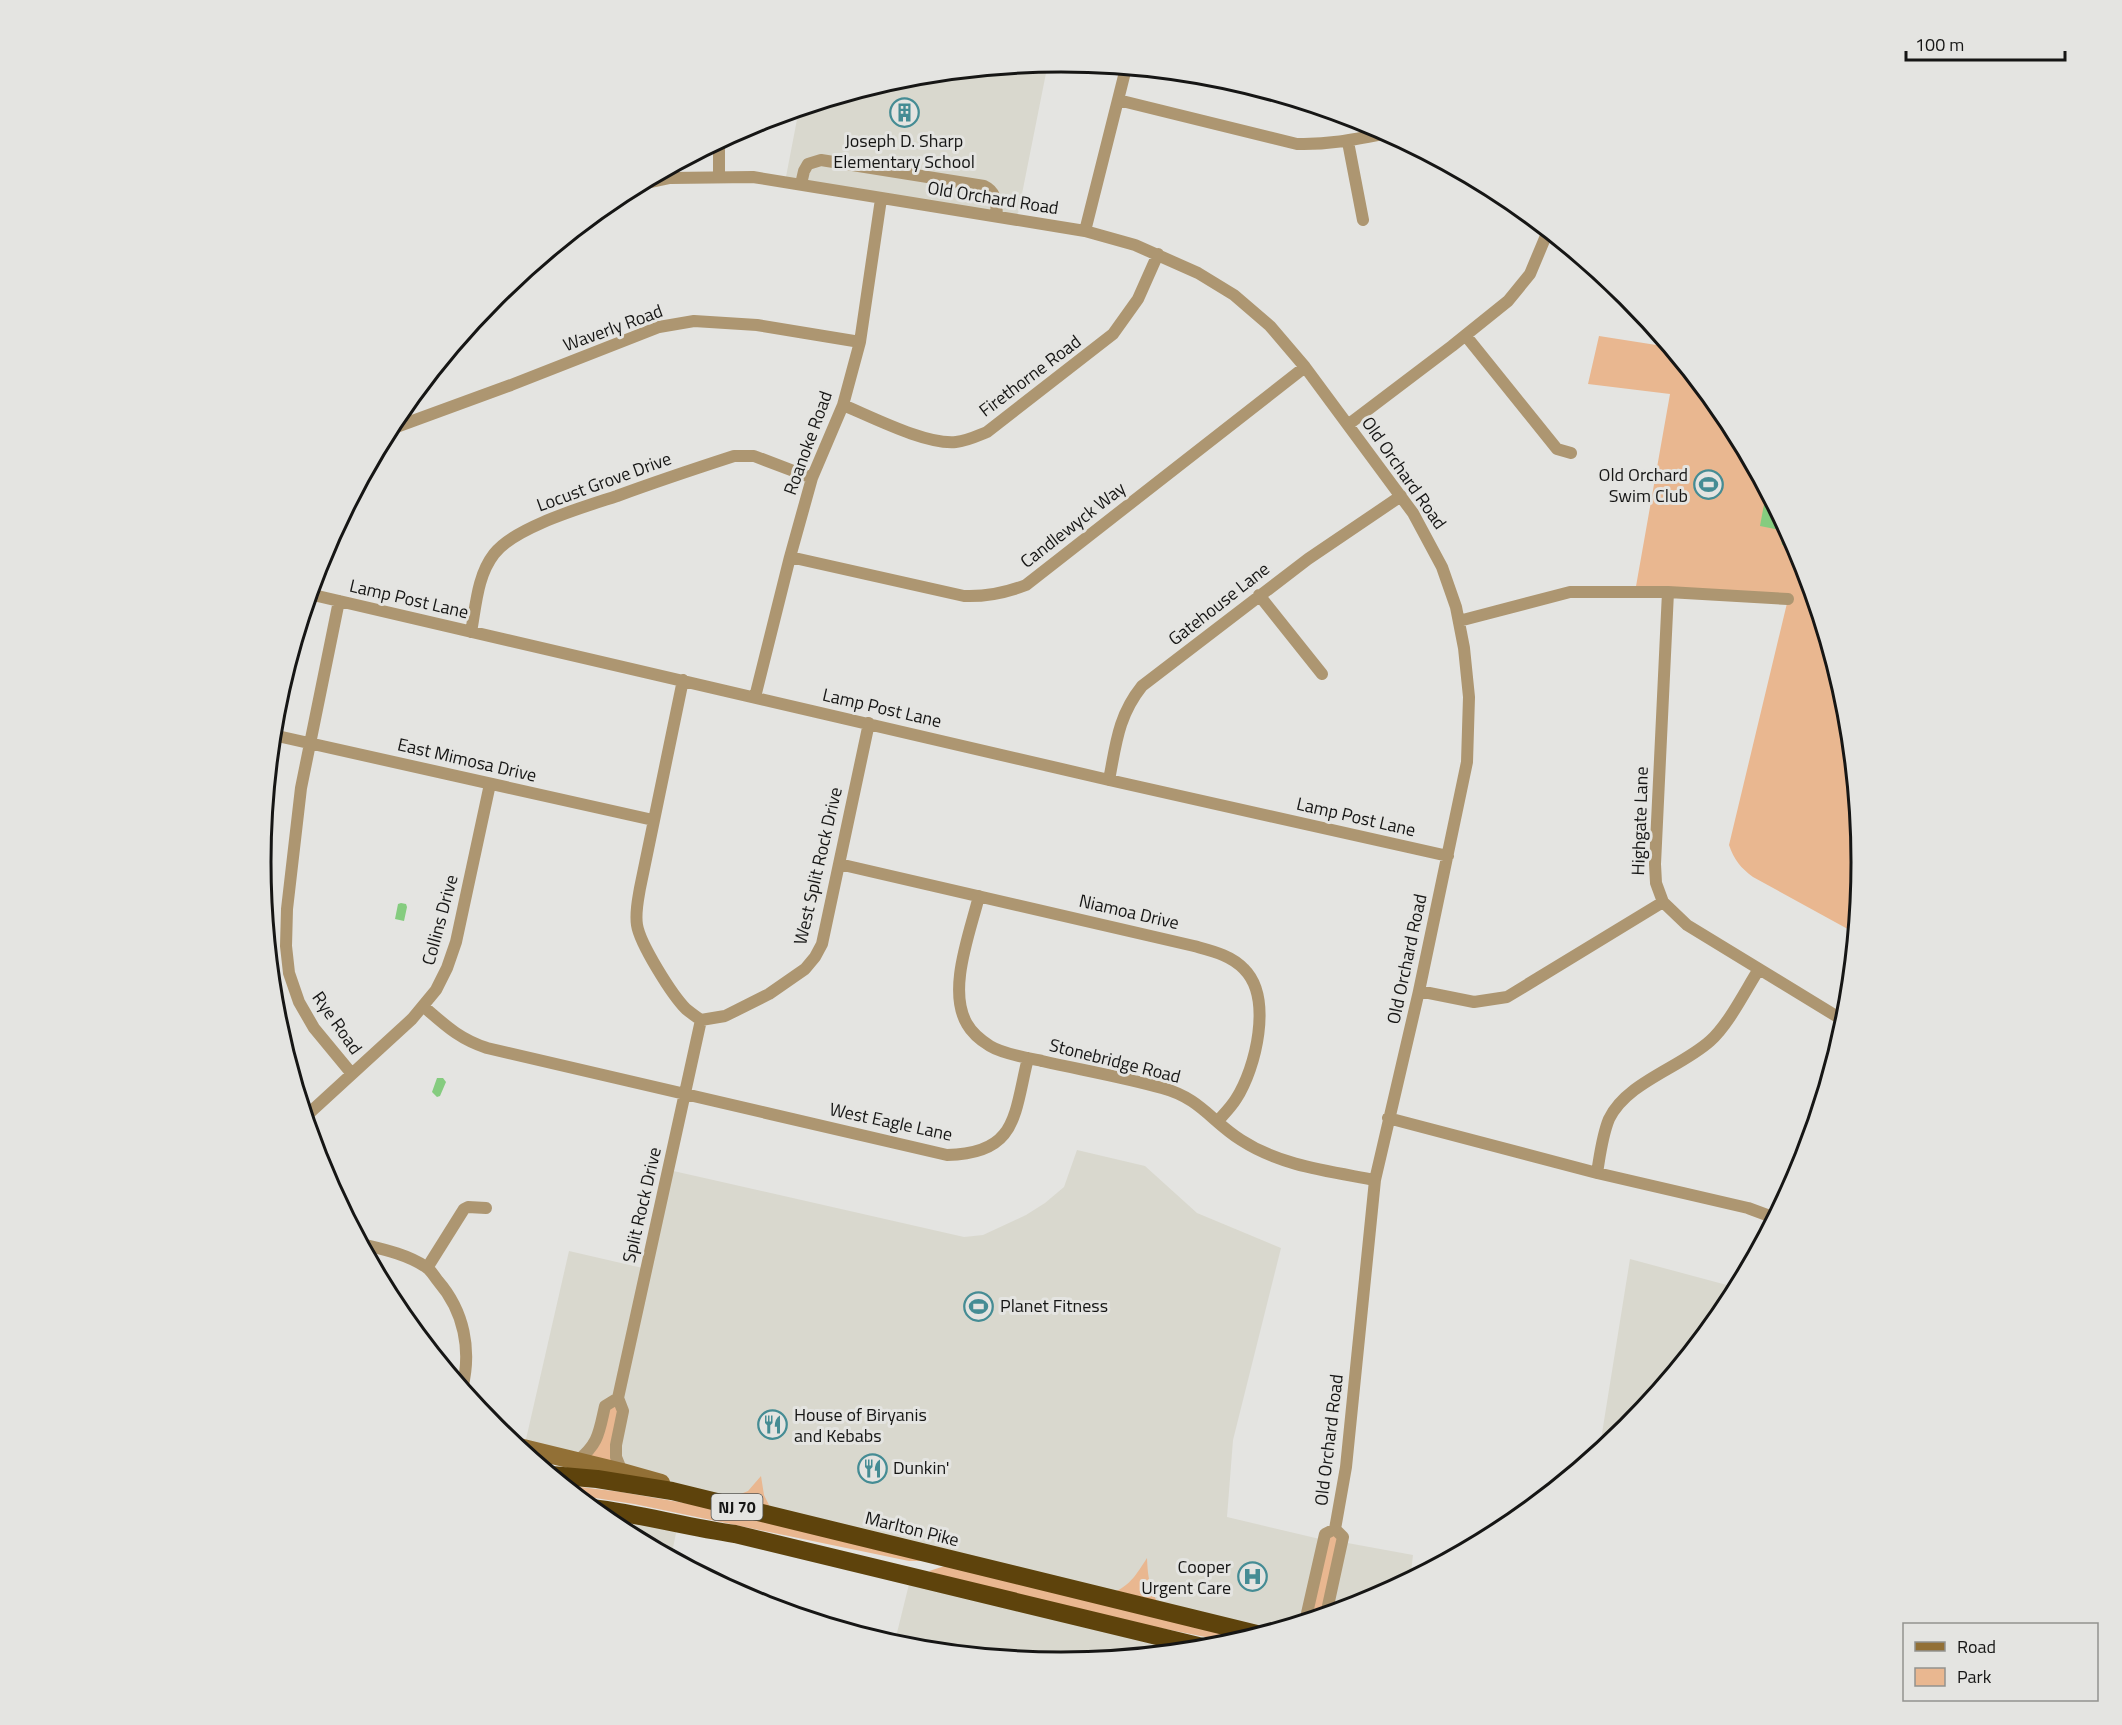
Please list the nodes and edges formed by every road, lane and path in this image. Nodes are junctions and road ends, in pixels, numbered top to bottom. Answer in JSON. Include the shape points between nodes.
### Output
{"nodes":[{"id":1,"x":1124,"y":75,"type":"edge"},
{"id":2,"x":1118,"y":100,"type":"junction"},
{"id":3,"x":1374,"y":137,"type":"edge"},
{"id":4,"x":1348,"y":142,"type":"junction"},
{"id":5,"x":719,"y":150,"type":"edge"},
{"id":6,"x":718,"y":176,"type":"junction"},
{"id":7,"x":664,"y":179,"type":"edge"},
{"id":8,"x":801,"y":184,"type":"junction"},
{"id":9,"x":881,"y":199,"type":"junction"},
{"id":10,"x":998,"y":216,"type":"junction"},
{"id":11,"x":1363,"y":220,"type":"dead end"},
{"id":12,"x":1085,"y":231,"type":"junction"},
{"id":13,"x":1545,"y":238,"type":"edge"},
{"id":14,"x":1158,"y":254,"type":"junction"},
{"id":15,"x":1466,"y":336,"type":"junction"},
{"id":16,"x":860,"y":342,"type":"junction"},
{"id":17,"x":1305,"y":367,"type":"junction"},
{"id":18,"x":843,"y":405,"type":"junction"},
{"id":19,"x":403,"y":424,"type":"edge"},
{"id":20,"x":1349,"y":424,"type":"junction"},
{"id":21,"x":1571,"y":453,"type":"dead end"},
{"id":22,"x":812,"y":478,"type":"junction"},
{"id":23,"x":1401,"y":496,"type":"junction"},
{"id":24,"x":790,"y":557,"type":"junction"},
{"id":25,"x":1668,"y":592,"type":"junction"},
{"id":26,"x":1259,"y":595,"type":"junction"},
{"id":27,"x":317,"y":596,"type":"edge"},
{"id":28,"x":1788,"y":599,"type":"dead end"},
{"id":29,"x":339,"y":601,"type":"junction"},
{"id":30,"x":1459,"y":621,"type":"junction"},
{"id":31,"x":471,"y":632,"type":"junction"},
{"id":32,"x":1323,"y":674,"type":"dead end"},
{"id":33,"x":683,"y":680,"type":"junction"},
{"id":34,"x":755,"y":697,"type":"junction"},
{"id":35,"x":869,"y":723,"type":"junction"},
{"id":36,"x":281,"y":737,"type":"edge"},
{"id":37,"x":310,"y":743,"type":"junction"},
{"id":38,"x":1109,"y":780,"type":"junction"},
{"id":39,"x":490,"y":784,"type":"junction"},
{"id":40,"x":653,"y":820,"type":"junction"},
{"id":41,"x":1448,"y":856,"type":"junction"},
{"id":42,"x":839,"y":864,"type":"junction"},
{"id":43,"x":979,"y":896,"type":"junction"},
{"id":44,"x":1663,"y":902,"type":"junction"},
{"id":45,"x":1759,"y":969,"type":"junction"},
{"id":46,"x":1419,"y":991,"type":"junction"},
{"id":47,"x":423,"y":1006,"type":"junction"},
{"id":48,"x":1836,"y":1017,"type":"edge"},
{"id":49,"x":701,"y":1020,"type":"junction"},
{"id":50,"x":1028,"y":1058,"type":"junction"},
{"id":51,"x":352,"y":1074,"type":"junction"},
{"id":52,"x":686,"y":1094,"type":"junction"},
{"id":53,"x":311,"y":1113,"type":"edge"},
{"id":54,"x":1388,"y":1118,"type":"junction"},
{"id":55,"x":1218,"y":1121,"type":"junction"},
{"id":56,"x":1597,"y":1173,"type":"junction"},
{"id":57,"x":1375,"y":1180,"type":"junction"},
{"id":58,"x":486,"y":1208,"type":"dead end"},
{"id":59,"x":1768,"y":1215,"type":"edge"},
{"id":60,"x":370,"y":1246,"type":"edge"},
{"id":61,"x":427,"y":1268,"type":"junction"},
{"id":62,"x":464,"y":1380,"type":"edge"},
{"id":63,"x":618,"y":1398,"type":"junction"},
{"id":64,"x":533,"y":1450,"type":"edge"},
{"id":65,"x":577,"y":1461,"type":"junction"},
{"id":66,"x":622,"y":1472,"type":"junction"},
{"id":67,"x":564,"y":1477,"type":"edge"},
{"id":68,"x":705,"y":1499,"type":"junction"},
{"id":69,"x":609,"y":1511,"type":"edge"},
{"id":70,"x":1335,"y":1529,"type":"junction"},
{"id":71,"x":949,"y":1560,"type":"junction"},
{"id":72,"x":893,"y":1571,"type":"junction"},
{"id":73,"x":1328,"y":1606,"type":"edge"},
{"id":74,"x":1307,"y":1613,"type":"edge"},
{"id":75,"x":1245,"y":1631,"type":"edge"},
{"id":76,"x":1185,"y":1643,"type":"edge"}],
"edges":[{"from":1,"to":2,"type":"street"},
{"from":2,"to":4,"type":"street","via":[[1288,142]]},
{"from":2,"to":12,"type":"street"},
{"from":3,"to":4,"type":"street"},
{"from":4,"to":11,"type":"street"},
{"from":5,"to":6,"type":"street"},
{"from":6,"to":7,"type":"street","name":"Old Orchard Road"},
{"from":6,"to":8,"type":"street","name":"Old Orchard Road"},
{"from":8,"to":9,"type":"street","name":"Old Orchard Road"},
{"from":8,"to":10,"type":"street","via":[[808,164],[821,160],[984,186],[996,198]]},
{"from":9,"to":10,"type":"street","name":"Old Orchard Road"},
{"from":9,"to":16,"type":"street","name":"Roanoke Road"},
{"from":10,"to":12,"type":"street","name":"Old Orchard Road"},
{"from":12,"to":14,"type":"street","name":"Old Orchard Road"},
{"from":13,"to":15,"type":"street","via":[[1530,274],[1508,301]]},
{"from":14,"to":17,"type":"street","name":"Old Orchard Road","via":[[1240,300],[1270,326]]},
{"from":14,"to":18,"type":"street","name":"Firethorne Road","via":[[1138,299],[1113,334],[987,432],[953,442],[935,440]]},
{"from":15,"to":20,"type":"street"},
{"from":15,"to":21,"type":"street","via":[[1557,449]]},
{"from":16,"to":18,"type":"street","name":"Roanoke Road"},
{"from":16,"to":19,"type":"street","name":"Waverly Road","via":[[694,321],[659,327]]},
{"from":17,"to":20,"type":"street","name":"Old Orchard Road"},
{"from":17,"to":24,"type":"street","name":"Candlewyck Way","via":[[1026,585],[985,597],[964,596]]},
{"from":18,"to":22,"type":"street","name":"Roanoke Road"},
{"from":20,"to":23,"type":"street","name":"Old Orchard Road"},
{"from":22,"to":24,"type":"street","name":"Roanoke Road"},
{"from":22,"to":31,"type":"street","name":"Locust Grove Drive","via":[[754,456],[734,456],[534,526],[502,544],[493,555],[482,574]]},
{"from":23,"to":26,"type":"street","name":"Gatehouse Lane"},
{"from":23,"to":30,"type":"street","name":"Old Orchard Road","via":[[1434,549]]},
{"from":24,"to":34,"type":"street","name":"Roanoke Road"},
{"from":25,"to":28,"type":"street"},
{"from":25,"to":30,"type":"street","via":[[1570,592]]},
{"from":25,"to":44,"type":"street","name":"Highgate Lane","via":[[1655,871]]},
{"from":26,"to":32,"type":"street"},
{"from":26,"to":38,"type":"street","name":"Gatehouse Lane","via":[[1142,686],[1122,717]]},
{"from":27,"to":29,"type":"street","name":"Lamp Post Lane"},
{"from":29,"to":31,"type":"street","name":"Lamp Post Lane"},
{"from":29,"to":37,"type":"street","name":"Rye Road"},
{"from":30,"to":41,"type":"street","name":"Old Orchard Road","via":[[1468,673],[1469,735]]},
{"from":31,"to":33,"type":"street","name":"Lamp Post Lane"},
{"from":33,"to":34,"type":"street","name":"Lamp Post Lane"},
{"from":33,"to":40,"type":"street"},
{"from":34,"to":35,"type":"street","name":"Lamp Post Lane"},
{"from":35,"to":38,"type":"street","name":"Lamp Post Lane"},
{"from":35,"to":42,"type":"street","name":"West Split Rock Drive"},
{"from":36,"to":37,"type":"street","name":"East Mimosa Drive"},
{"from":37,"to":39,"type":"street","name":"East Mimosa Drive"},
{"from":37,"to":51,"type":"street","name":"Rye Road","via":[[300,788],[285,946],[299,1002],[314,1028]]},
{"from":38,"to":41,"type":"street","name":"Lamp Post Lane"},
{"from":39,"to":40,"type":"street","name":"East Mimosa Drive"},
{"from":39,"to":47,"type":"street","name":"Collins Drive","via":[[456,942],[436,990]]},
{"from":40,"to":49,"type":"street","via":[[636,911],[637,926],[645,948],[670,987],[685,1008]]},
{"from":41,"to":46,"type":"street","name":"Old Orchard Road"},
{"from":42,"to":43,"type":"street","name":"Niamoa Drive"},
{"from":42,"to":49,"type":"street","name":"West Split Rock Drive","via":[[822,944],[805,969],[769,994],[725,1016]]},
{"from":43,"to":50,"type":"street","name":"Stonebridge Road","via":[[959,980],[961,1011],[977,1036],[991,1047]]},
{"from":43,"to":55,"type":"street","name":"Niamoa Drive","via":[[1205,949],[1232,958],[1245,969],[1259,998],[1254,1051],[1236,1100]]},
{"from":44,"to":45,"type":"street","via":[[1687,925]]},
{"from":44,"to":46,"type":"street","via":[[1507,997],[1474,1002]]},
{"from":45,"to":48,"type":"street"},
{"from":45,"to":56,"type":"street","via":[[1712,1040],[1629,1094],[1617,1106],[1603,1138]]},
{"from":46,"to":54,"type":"street","name":"Old Orchard Road"},
{"from":47,"to":51,"type":"street","name":"Collins Drive"},
{"from":47,"to":52,"type":"street","name":"West Eagle Lane","via":[[471,1043]]},
{"from":49,"to":52,"type":"street","name":"Split Rock Drive"},
{"from":50,"to":52,"type":"street","name":"West Eagle Lane","via":[[1012,1123],[1002,1138],[969,1154],[947,1155]]},
{"from":50,"to":55,"type":"street","name":"Stonebridge Road","via":[[1164,1089],[1194,1101]]},
{"from":51,"to":53,"type":"street","name":"Collins Drive"},
{"from":52,"to":63,"type":"street","name":"Split Rock Drive"},
{"from":54,"to":56,"type":"street"},
{"from":54,"to":57,"type":"street","name":"Old Orchard Road"},
{"from":55,"to":57,"type":"street","name":"Stonebridge Road","via":[[1240,1139],[1278,1159]]},
{"from":56,"to":59,"type":"street"},
{"from":57,"to":70,"type":"street","name":"Old Orchard Road","via":[[1346,1467]]},
{"from":58,"to":61,"type":"street","via":[[464,1209]]},
{"from":60,"to":61,"type":"street"},
{"from":61,"to":62,"type":"street","via":[[452,1300],[465,1335]]},
{"from":63,"to":65,"type":"street","name":"Split Rock Drive","via":[[604,1406],[597,1441]]},
{"from":63,"to":66,"type":"street","name":"Split Rock Drive","via":[[623,1411],[616,1457]]},
{"from":64,"to":65,"type":"street"},
{"from":65,"to":66,"type":"street"},
{"from":66,"to":68,"type":"street"},
{"from":67,"to":68,"type":"highway","name":"Marlton Pike","number":"NJ 70"},
{"from":68,"to":71,"type":"highway","name":"Marlton Pike","number":"NJ 70"},
{"from":69,"to":72,"type":"highway","number":"NJ 70","via":[[735,1534]]},
{"from":70,"to":73,"type":"street","name":"Old Orchard Road","via":[[1343,1537]]},
{"from":70,"to":74,"type":"street","name":"Old Orchard Road","via":[[1324,1534]]},
{"from":71,"to":72,"type":"highway","via":[[922,1571]]},
{"from":71,"to":75,"type":"highway","name":"Marlton Pike","number":"NJ 70"},
{"from":72,"to":76,"type":"highway","number":"NJ 70"}]}
